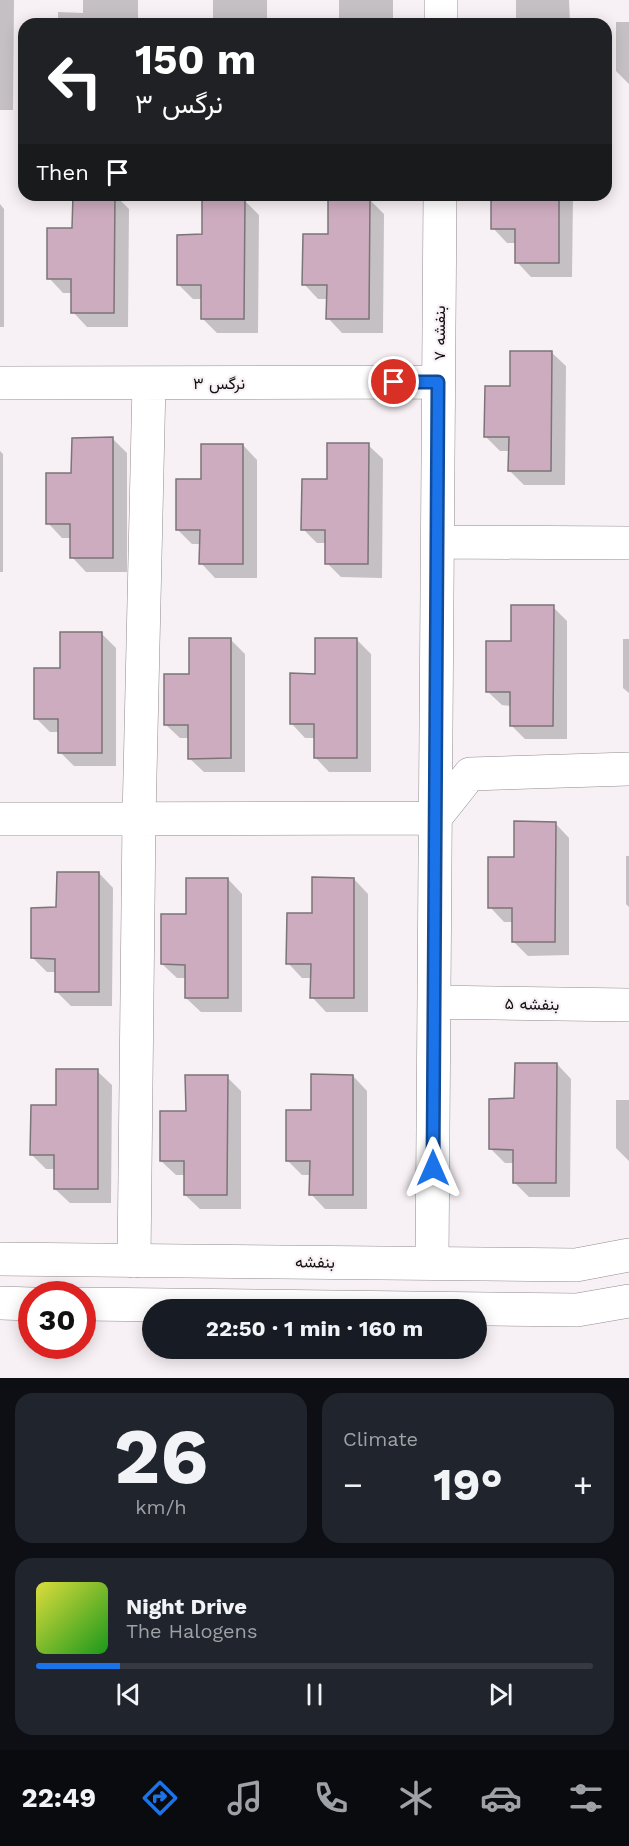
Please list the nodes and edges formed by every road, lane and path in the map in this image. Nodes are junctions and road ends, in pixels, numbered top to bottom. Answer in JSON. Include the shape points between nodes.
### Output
{"nodes":[{"id":1,"x":441,"y":0,"type":"edge"},
{"id":2,"x":441,"y":18,"type":"edge"},
{"id":3,"x":440,"y":201,"type":"edge"},
{"id":4,"x":438,"y":382,"type":"junction"},
{"id":5,"x":0,"y":383,"type":"edge"},
{"id":6,"x":149,"y":383,"type":"junction"},
{"id":7,"x":438,"y":542,"type":"junction"},
{"id":8,"x":629,"y":543,"type":"edge"},
{"id":9,"x":629,"y":769,"type":"edge"},
{"id":10,"x":435,"y":818,"type":"junction"},
{"id":11,"x":0,"y":819,"type":"edge"},
{"id":12,"x":139,"y":819,"type":"junction"},
{"id":13,"x":434,"y":1002,"type":"junction"},
{"id":14,"x":629,"y":1005,"type":"edge"},
{"id":15,"x":629,"y":1254,"type":"edge"},
{"id":16,"x":0,"y":1259,"type":"edge"},
{"id":17,"x":134,"y":1260,"type":"junction"},
{"id":18,"x":432,"y":1263,"type":"junction"},
{"id":19,"x":629,"y":1301,"type":"edge"},
{"id":20,"x":0,"y":1303,"type":"edge"},
{"id":21,"x":18,"y":1304,"type":"edge"},
{"id":22,"x":96,"y":1304,"type":"edge"}],
"edges":[{"from":1,"to":2,"type":"street"},
{"from":3,"to":4,"type":"street","name":"بنفشه ۷"},
{"from":4,"to":6,"type":"street","name":"نرگس ۳"},
{"from":4,"to":7,"type":"street","name":"بنفشه ۷"},
{"from":5,"to":6,"type":"street","name":"نرگس ۳"},
{"from":6,"to":12,"type":"street"},
{"from":7,"to":8,"type":"street"},
{"from":7,"to":10,"type":"street","name":"بنفشه ۷"},
{"from":9,"to":10,"type":"street","via":[[470,774]]},
{"from":10,"to":12,"type":"street"},
{"from":10,"to":13,"type":"street","name":"بنفشه ۷"},
{"from":11,"to":12,"type":"street"},
{"from":12,"to":17,"type":"street"},
{"from":13,"to":14,"type":"street","name":"بنفشه ۵"},
{"from":13,"to":18,"type":"street","name":"بنفشه ۷"},
{"from":15,"to":18,"type":"street","name":"بنفشه","via":[[576,1265]]},
{"from":16,"to":17,"type":"street","name":"بنفشه"},
{"from":17,"to":18,"type":"street","name":"بنفشه"},
{"from":19,"to":22,"type":"street","via":[[576,1310]]},
{"from":20,"to":21,"type":"street"}]}
